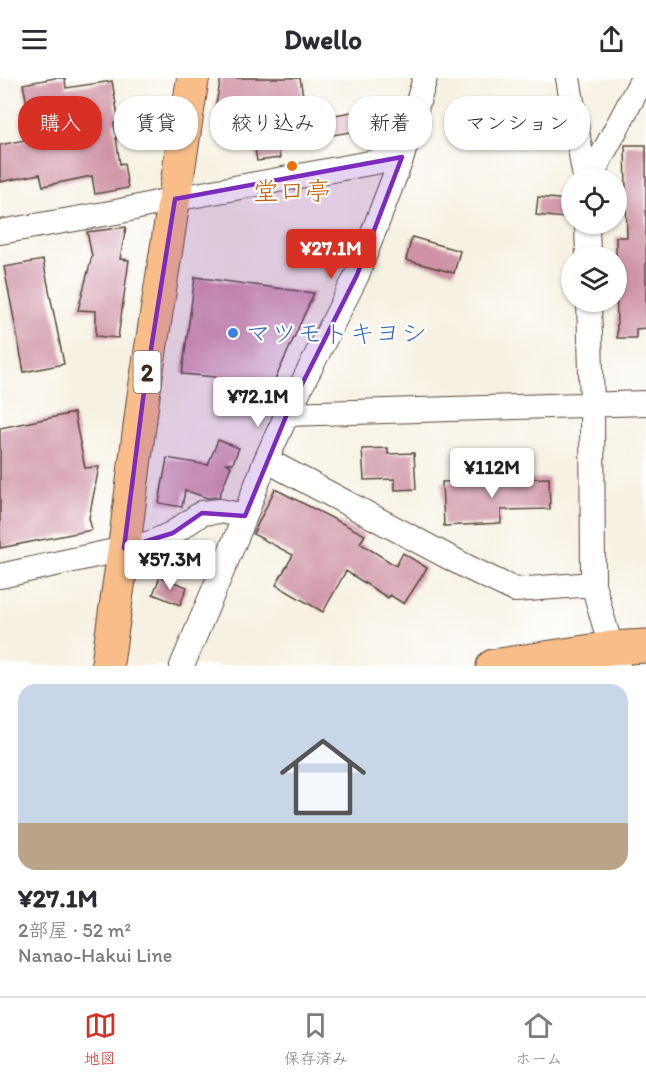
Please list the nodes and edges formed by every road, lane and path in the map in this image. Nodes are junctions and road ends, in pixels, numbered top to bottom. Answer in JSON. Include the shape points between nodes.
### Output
{"nodes":[{"id":1,"x":193,"y":78,"type":"edge"},
{"id":2,"x":425,"y":78,"type":"edge"},
{"id":3,"x":568,"y":78,"type":"edge"},
{"id":4,"x":643,"y":78,"type":"edge"},
{"id":5,"x":402,"y":157,"type":"junction"},
{"id":6,"x":583,"y":168,"type":"edge"},
{"id":7,"x":595,"y":168,"type":"edge"},
{"id":8,"x":175,"y":199,"type":"junction"},
{"id":9,"x":0,"y":232,"type":"edge"},
{"id":10,"x":590,"y":312,"type":"edge"},
{"id":11,"x":646,"y":403,"type":"edge"},
{"id":12,"x":592,"y":405,"type":"junction"},
{"id":13,"x":287,"y":414,"type":"junction"},
{"id":14,"x":266,"y":460,"type":"junction"},
{"id":15,"x":245,"y":516,"type":"junction"},
{"id":16,"x":124,"y":548,"type":"junction"},
{"id":17,"x":0,"y":576,"type":"edge"},
{"id":18,"x":593,"y":584,"type":"junction"},
{"id":19,"x":646,"y":646,"type":"edge"},
{"id":20,"x":614,"y":657,"type":"edge"},
{"id":21,"x":107,"y":666,"type":"edge"},
{"id":22,"x":182,"y":666,"type":"edge"},
{"id":23,"x":494,"y":666,"type":"edge"}],
"edges":[{"from":1,"to":8,"type":"main road","number":"2"},
{"from":2,"to":5,"type":"street"},
{"from":3,"to":6,"type":"street"},
{"from":4,"to":7,"type":"street"},
{"from":5,"to":8,"type":"street"},
{"from":5,"to":13,"type":"street","via":[[357,275]]},
{"from":8,"to":9,"type":"street"},
{"from":8,"to":16,"type":"main road","number":"2"},
{"from":10,"to":12,"type":"street"},
{"from":11,"to":12,"type":"street"},
{"from":12,"to":13,"type":"street"},
{"from":12,"to":18,"type":"street"},
{"from":13,"to":14,"type":"street"},
{"from":14,"to":15,"type":"street"},
{"from":14,"to":18,"type":"street","via":[[515,590]]},
{"from":15,"to":16,"type":"street","via":[[220,511],[202,513],[151,543]]},
{"from":15,"to":22,"type":"street"},
{"from":16,"to":17,"type":"street"},
{"from":16,"to":21,"type":"main road","number":"2"},
{"from":18,"to":20,"type":"street"},
{"from":19,"to":20,"type":"highway"},
{"from":20,"to":23,"type":"highway"}]}
